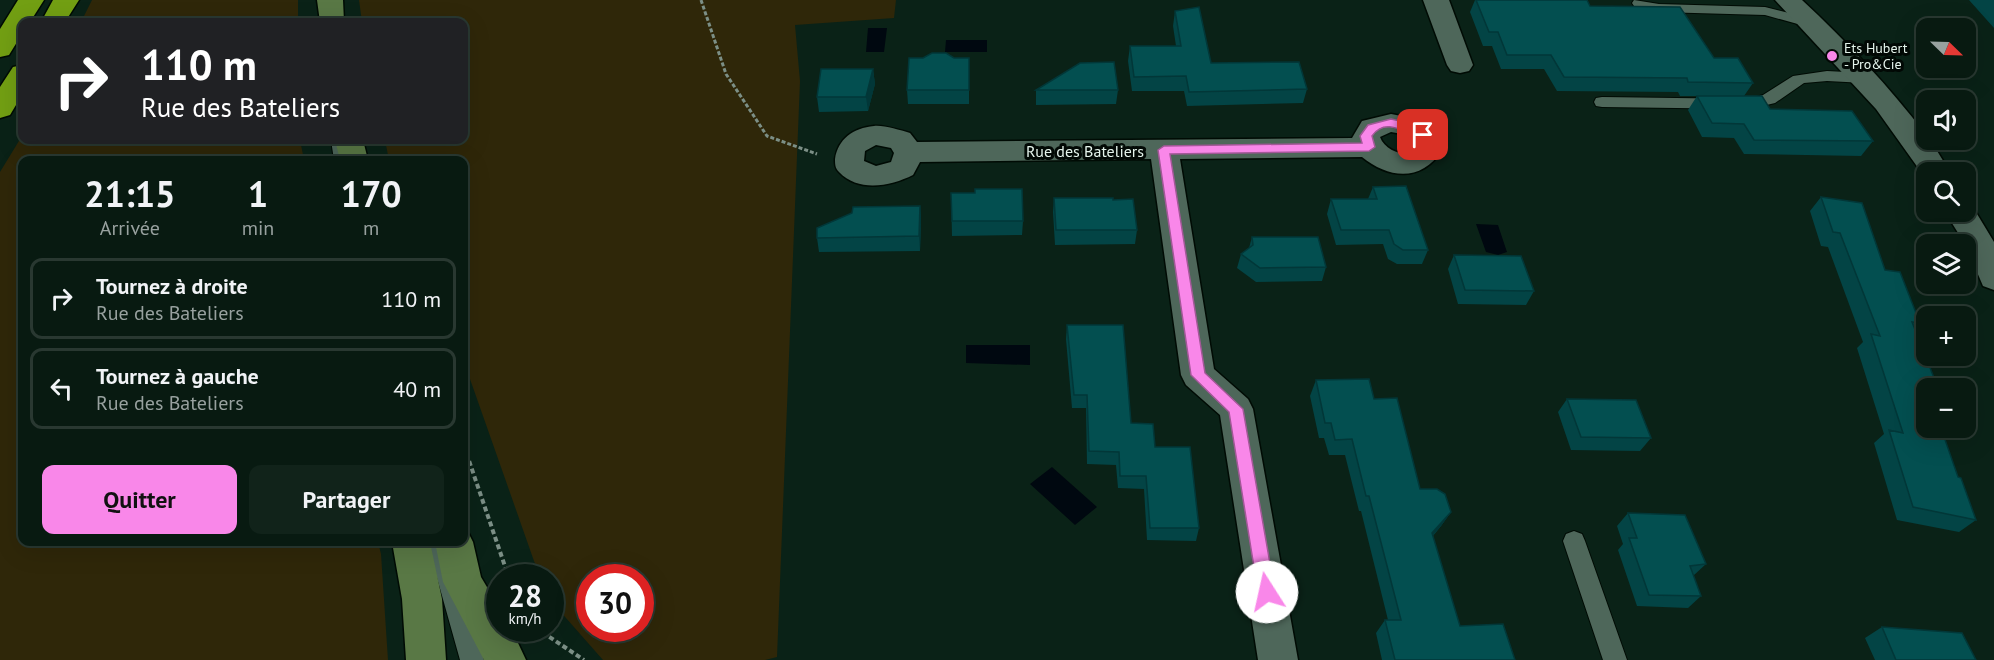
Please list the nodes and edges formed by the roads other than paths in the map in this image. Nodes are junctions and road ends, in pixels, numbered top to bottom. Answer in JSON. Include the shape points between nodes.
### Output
{"nodes":[{"id":1,"x":31,"y":0,"type":"edge"},
{"id":2,"x":66,"y":0,"type":"edge"},
{"id":3,"x":313,"y":0,"type":"edge"},
{"id":4,"x":322,"y":0,"type":"edge"},
{"id":5,"x":330,"y":0,"type":"edge"},
{"id":6,"x":1436,"y":0,"type":"edge"},
{"id":7,"x":1788,"y":0,"type":"edge"},
{"id":8,"x":1640,"y":3,"type":"dead end"},
{"id":9,"x":20,"y":18,"type":"edge"},
{"id":10,"x":55,"y":18,"type":"edge"},
{"id":11,"x":313,"y":18,"type":"edge"},
{"id":12,"x":324,"y":18,"type":"edge"},
{"id":13,"x":332,"y":18,"type":"edge"},
{"id":14,"x":18,"y":21,"type":"edge"},
{"id":15,"x":1812,"y":23,"type":"junction"},
{"id":16,"x":0,"y":49,"type":"edge"},
{"id":17,"x":1460,"y":65,"type":"dead end"},
{"id":18,"x":1865,"y":78,"type":"junction"},
{"id":19,"x":18,"y":80,"type":"edge"},
{"id":20,"x":1602,"y":102,"type":"dead end"},
{"id":21,"x":0,"y":109,"type":"edge"},
{"id":22,"x":1369,"y":147,"type":"dead end"},
{"id":23,"x":1164,"y":150,"type":"junction"},
{"id":24,"x":909,"y":152,"type":"junction"},
{"id":25,"x":1930,"y":162,"type":"edge"},
{"id":26,"x":1966,"y":222,"type":"edge"},
{"id":27,"x":1994,"y":278,"type":"edge"},
{"id":28,"x":1574,"y":541,"type":"dead end"},
{"id":29,"x":412,"y":546,"type":"edge"},
{"id":30,"x":439,"y":546,"type":"edge"},
{"id":31,"x":455,"y":546,"type":"edge"},
{"id":32,"x":426,"y":660,"type":"edge"},
{"id":33,"x":472,"y":660,"type":"edge"},
{"id":34,"x":506,"y":660,"type":"edge"},
{"id":35,"x":1278,"y":660,"type":"edge"},
{"id":36,"x":1616,"y":660,"type":"edge"}],
"edges":[{"from":1,"to":9,"type":"highway"},
{"from":2,"to":10,"type":"highway"},
{"from":3,"to":11,"type":"main road"},
{"from":4,"to":12,"type":"lane"},
{"from":5,"to":13,"type":"main road"},
{"from":6,"to":17,"type":"street"},
{"from":7,"to":15,"type":"street"},
{"from":8,"to":15,"type":"lane","via":[[1659,8],[1765,11]]},
{"from":14,"to":16,"type":"highway"},
{"from":15,"to":18,"type":"street"},
{"from":18,"to":20,"type":"lane","via":[[1807,78],[1791,83],[1763,102],[1750,104]]},
{"from":18,"to":25,"type":"street"},
{"from":19,"to":21,"type":"highway"},
{"from":22,"to":23,"type":"street","name":"Rue des Bateliers"},
{"from":23,"to":24,"type":"street","name":"Rue des Bateliers"},
{"from":23,"to":35,"type":"street","via":[[1198,375],[1236,409]]},
{"from":24,"to":24,"type":"street","via":[[903,168],[886,176],[863,176],[849,165],[850,148],[875,135],[900,140]]},
{"from":26,"to":27,"type":"street","via":[[1983,248]]},
{"from":28,"to":36,"type":"lane"},
{"from":29,"to":32,"type":"main road","via":[[422,598]]},
{"from":30,"to":33,"type":"lane"},
{"from":31,"to":34,"type":"main road","via":[[463,582]]}]}
